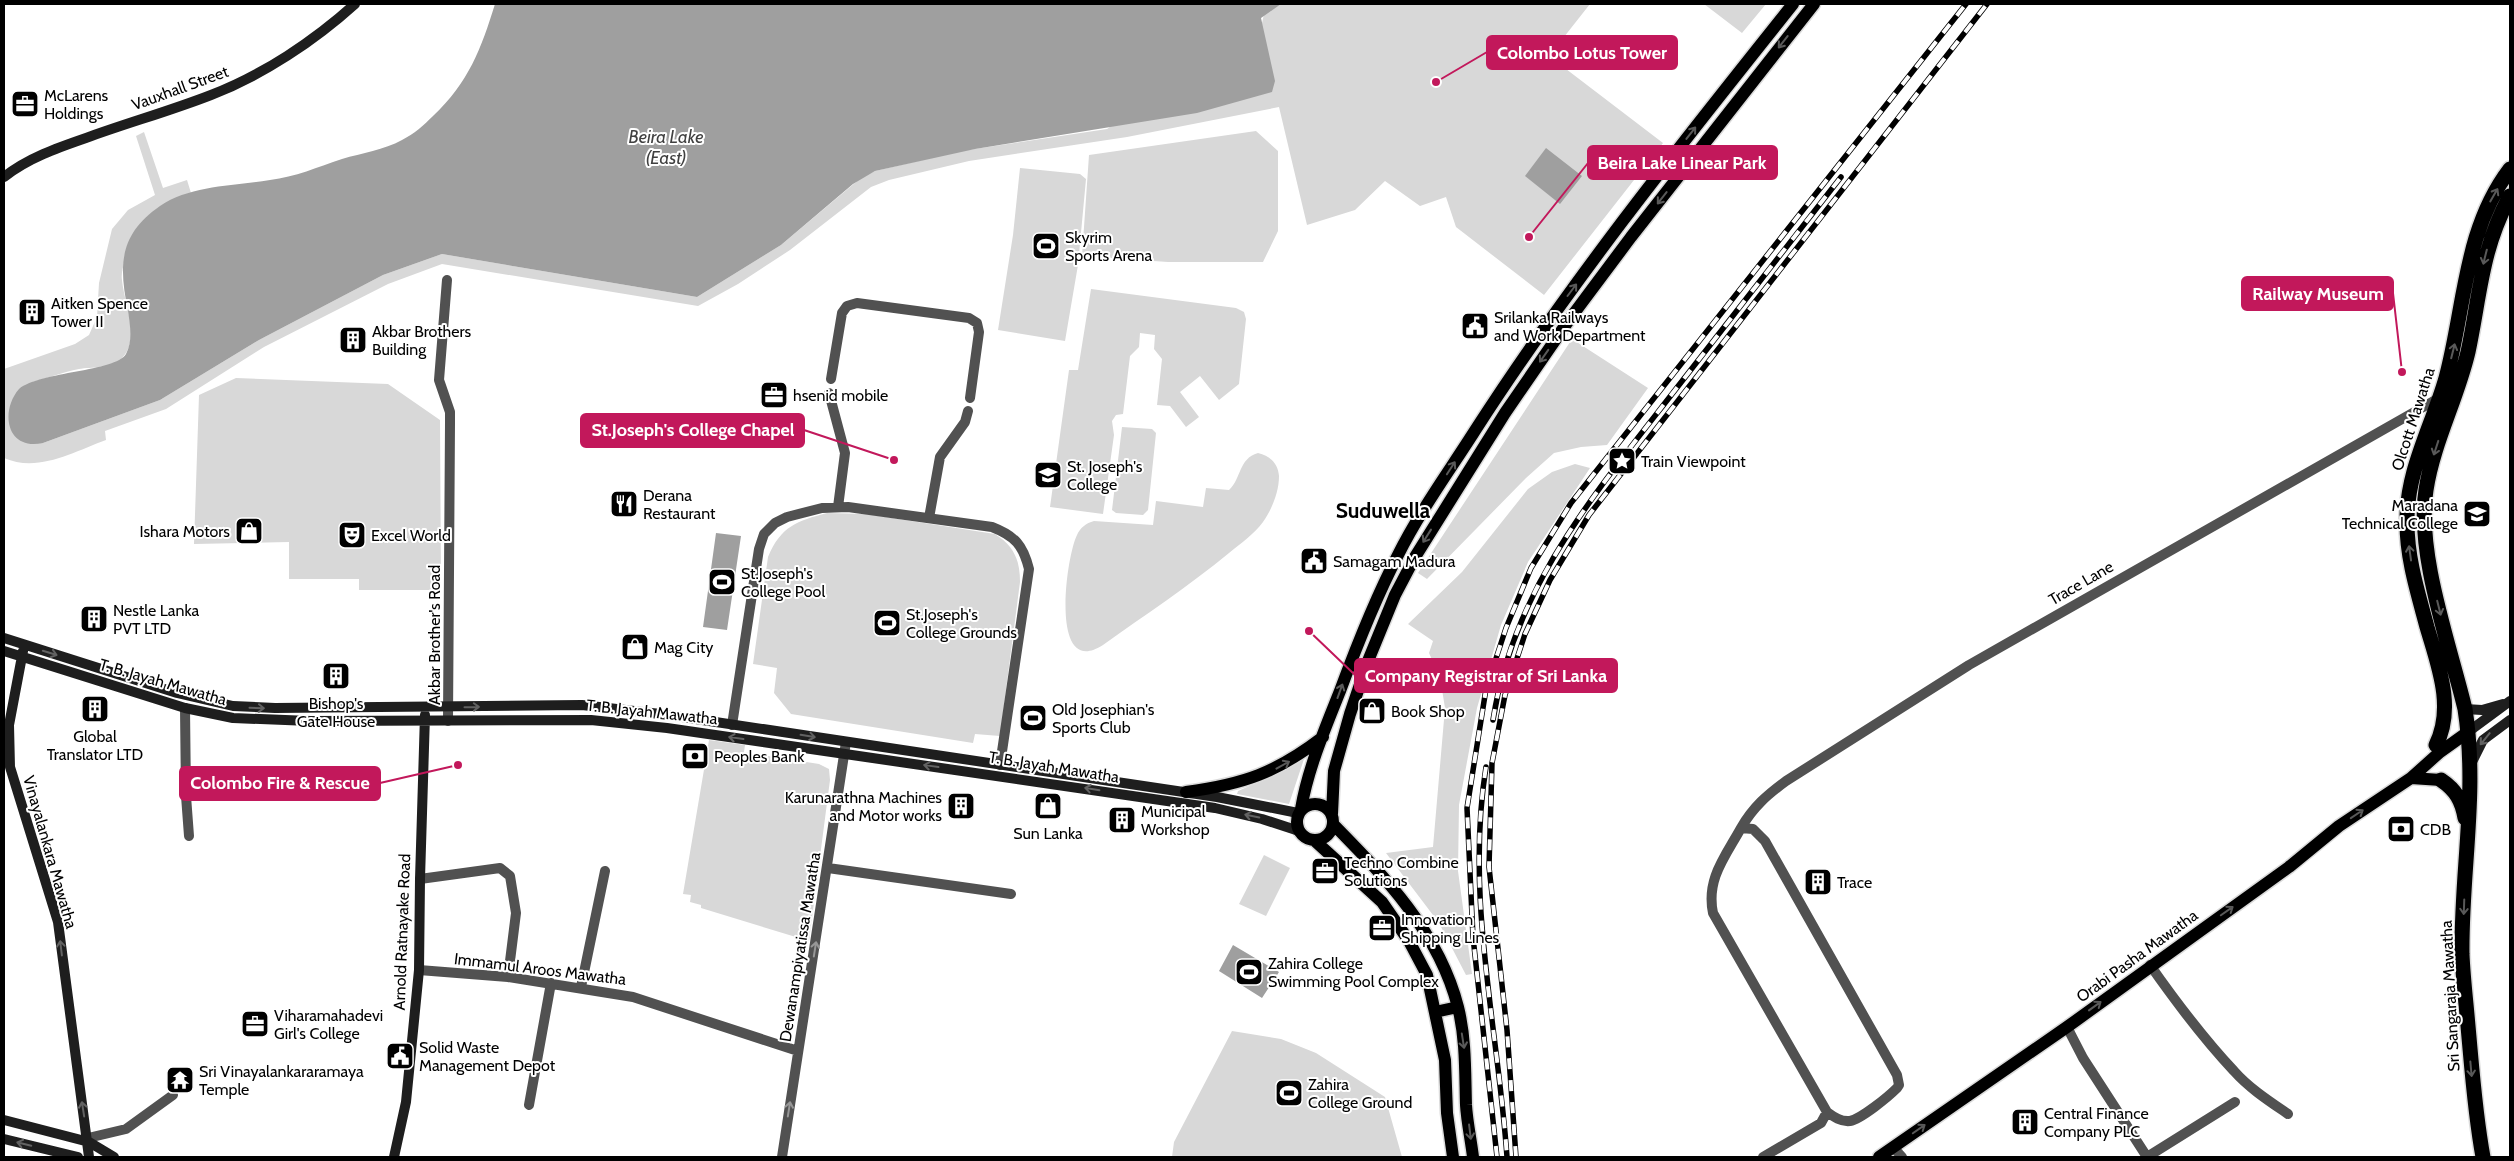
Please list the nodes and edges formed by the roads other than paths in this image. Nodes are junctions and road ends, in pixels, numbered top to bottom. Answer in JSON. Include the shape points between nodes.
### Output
{"nodes":[{"id":1,"x":355,"y":4,"type":"edge"},
{"id":2,"x":1793,"y":4,"type":"edge"},
{"id":3,"x":1814,"y":4,"type":"edge"},
{"id":4,"x":2510,"y":170,"type":"edge"},
{"id":5,"x":4,"y":177,"type":"edge"},
{"id":6,"x":2510,"y":196,"type":"edge"},
{"id":7,"x":447,"y":280,"type":"dead end"},
{"id":8,"x":1556,"y":312,"type":"junction"},
{"id":9,"x":1569,"y":320,"type":"junction"},
{"id":10,"x":831,"y":379,"type":"dead end"},
{"id":11,"x":829,"y":392,"type":"dead end"},
{"id":12,"x":970,"y":398,"type":"dead end"},
{"id":13,"x":2446,"y":400,"type":"junction"},
{"id":14,"x":968,"y":411,"type":"dead end"},
{"id":15,"x":1433,"y":495,"type":"junction"},
{"id":16,"x":1447,"y":504,"type":"junction"},
{"id":17,"x":838,"y":507,"type":"junction"},
{"id":18,"x":929,"y":518,"type":"junction"},
{"id":19,"x":4,"y":638,"type":"edge"},
{"id":20,"x":25,"y":644,"type":"junction"},
{"id":21,"x":4,"y":651,"type":"edge"},
{"id":22,"x":22,"y":657,"type":"junction"},
{"id":23,"x":2510,"y":700,"type":"edge"},
{"id":24,"x":426,"y":707,"type":"junction"},
{"id":25,"x":448,"y":707,"type":"junction"},
{"id":26,"x":185,"y":708,"type":"junction"},
{"id":27,"x":2465,"y":709,"type":"junction"},
{"id":28,"x":2510,"y":720,"type":"edge"},
{"id":29,"x":425,"y":721,"type":"junction"},
{"id":30,"x":448,"y":721,"type":"junction"},
{"id":31,"x":732,"y":725,"type":"junction"},
{"id":32,"x":2468,"y":732,"type":"junction"},
{"id":33,"x":1323,"y":737,"type":"junction"},
{"id":34,"x":846,"y":742,"type":"junction"},
{"id":35,"x":2436,"y":745,"type":"joint"},
{"id":36,"x":844,"y":754,"type":"junction"},
{"id":37,"x":1000,"y":765,"type":"junction"},
{"id":38,"x":2470,"y":768,"type":"junction"},
{"id":39,"x":2411,"y":778,"type":"junction"},
{"id":40,"x":2441,"y":780,"type":"joint"},
{"id":41,"x":1186,"y":792,"type":"junction"},
{"id":42,"x":1300,"y":811,"type":"junction"},
{"id":43,"x":1333,"y":819,"type":"junction"},
{"id":44,"x":1741,"y":828,"type":"junction"},
{"id":45,"x":1299,"y":831,"type":"junction"},
{"id":46,"x":2466,"y":832,"type":"junction"},
{"id":47,"x":189,"y":836,"type":"dead end"},
{"id":48,"x":1314,"y":840,"type":"junction"},
{"id":49,"x":828,"y":868,"type":"junction"},
{"id":50,"x":605,"y":871,"type":"dead end"},
{"id":51,"x":420,"y":879,"type":"junction"},
{"id":52,"x":1011,"y":894,"type":"dead end"},
{"id":53,"x":2150,"y":965,"type":"junction"},
{"id":54,"x":419,"y":970,"type":"junction"},
{"id":55,"x":508,"y":977,"type":"junction"},
{"id":56,"x":551,"y":983,"type":"junction"},
{"id":57,"x":581,"y":988,"type":"junction"},
{"id":58,"x":1458,"y":1007,"type":"junction"},
{"id":59,"x":1435,"y":1012,"type":"junction"},
{"id":60,"x":2067,"y":1027,"type":"junction"},
{"id":61,"x":798,"y":1051,"type":"junction"},
{"id":62,"x":173,"y":1095,"type":"dead end"},
{"id":63,"x":2235,"y":1102,"type":"dead end"},
{"id":64,"x":529,"y":1105,"type":"dead end"},
{"id":65,"x":1827,"y":1112,"type":"junction"},
{"id":66,"x":2288,"y":1114,"type":"dead end"},
{"id":67,"x":4,"y":1120,"type":"edge"},
{"id":68,"x":4,"y":1139,"type":"edge"},
{"id":69,"x":88,"y":1140,"type":"junction"},
{"id":70,"x":1893,"y":1147,"type":"junction"},
{"id":71,"x":78,"y":1157,"type":"edge"},
{"id":72,"x":89,"y":1157,"type":"edge"},
{"id":73,"x":114,"y":1157,"type":"edge"},
{"id":74,"x":394,"y":1157,"type":"edge"},
{"id":75,"x":782,"y":1157,"type":"edge"},
{"id":76,"x":1453,"y":1157,"type":"edge"},
{"id":77,"x":1473,"y":1157,"type":"edge"},
{"id":78,"x":1763,"y":1157,"type":"edge"},
{"id":79,"x":1879,"y":1157,"type":"edge"},
{"id":80,"x":1902,"y":1157,"type":"edge"},
{"id":81,"x":2147,"y":1157,"type":"edge"},
{"id":82,"x":2483,"y":1157,"type":"edge"}],
"edges":[{"from":1,"to":5,"type":"main road","name":"Vauxhall Street","via":[[300,46],[237,84],[54,149]]},
{"from":8,"to":2,"type":"main road","one_way":true,"via":[[1687,137]]},
{"from":3,"to":9,"type":"main road","one_way":true},
{"from":13,"to":4,"type":"highway","name":"Olcott Mawatha","one_way":true,"via":[[2469,264],[2489,202]]},
{"from":6,"to":13,"type":"highway","name":"Olcott Mawatha","one_way":true,"via":[[2487,250],[2470,340]]},
{"from":7,"to":25,"type":"street","name":"Akbar Brother's Road","via":[[440,380],[450,418]]},
{"from":8,"to":9,"type":"main road"},
{"from":15,"to":8,"type":"main road","one_way":true},
{"from":9,"to":16,"type":"main road","one_way":true},
{"from":10,"to":12,"type":"street","via":[[842,313],[847,306],[857,303],[969,318],[977,323],[979,332]]},
{"from":11,"to":17,"type":"street","via":[[845,453]]},
{"from":13,"to":27,"type":"highway","name":"Olcott Mawatha","one_way":true,"via":[[2428,478],[2424,530],[2434,585]]},
{"from":35,"to":13,"type":"highway","name":"Olcott Mawatha","one_way":true,"via":[[2443,723],[2444,686],[2412,571],[2407,523],[2414,464]]},
{"from":13,"to":44,"type":"street","name":"Trace Lane","via":[[1969,665],[1786,781],[1763,798]]},
{"from":14,"to":18,"type":"street","via":[[965,422],[940,457]]},
{"from":15,"to":16,"type":"main road"},
{"from":33,"to":15,"type":"main road","one_way":true,"via":[[1380,591]]},
{"from":16,"to":43,"type":"main road","one_way":true,"via":[[1411,564],[1368,661],[1334,772]]},
{"from":17,"to":18,"type":"street"},
{"from":17,"to":31,"type":"street","via":[[814,509],[787,517],[764,534]]},
{"from":18,"to":37,"type":"street","via":[[1003,532],[1025,553],[1029,569],[1027,586]]},
{"from":19,"to":20,"type":"main road","name":"T. B. Jayah Mawatha"},
{"from":20,"to":22,"type":"main road","name":"Vinayalankara Mawatha"},
{"from":20,"to":24,"type":"main road","name":"T. B. Jayah Mawatha","one_way":true,"via":[[177,693],[233,706]]},
{"from":21,"to":22,"type":"main road","name":"T. B. Jayah Mawatha"},
{"from":22,"to":26,"type":"main road","name":"T. B. Jayah Mawatha"},
{"from":69,"to":22,"type":"main road","name":"Vinayalankara Mawatha","one_way":true,"via":[[58,922],[10,767],[9,725]]},
{"from":23,"to":27,"type":"main road","via":[[2487,709]]},
{"from":23,"to":32,"type":"main road"},
{"from":24,"to":25,"type":"main road","name":"T. B. Jayah Mawatha"},
{"from":24,"to":29,"type":"main road","name":"Arnold Ratnayake Road"},
{"from":25,"to":30,"type":"street","name":"Akbar Brother's Road"},
{"from":25,"to":31,"type":"main road","name":"T. B. Jayah Mawatha","one_way":true,"via":[[582,705]]},
{"from":26,"to":29,"type":"main road","name":"T. B. Jayah Mawatha","via":[[253,720]]},
{"from":26,"to":47,"type":"street"},
{"from":27,"to":32,"type":"highway","name":"Olcott Mawatha"},
{"from":28,"to":38,"type":"main road","one_way":true,"via":[[2483,740]]},
{"from":29,"to":30,"type":"main road","name":"T. B. Jayah Mawatha"},
{"from":29,"to":51,"type":"main road","name":"Arnold Ratnayake Road"},
{"from":36,"to":30,"type":"main road","name":"T. B. Jayah Mawatha","one_way":true,"via":[[591,720]]},
{"from":31,"to":34,"type":"main road","name":"T. B. Jayah Mawatha","one_way":true},
{"from":32,"to":38,"type":"highway","name":"Sri Sangaraja Mawatha"},
{"from":32,"to":39,"type":"main road","name":"Orabi Pasha Mawatha"},
{"from":41,"to":33,"type":"main road","one_way":true,"via":[[1227,786],[1253,778],[1280,767]]},
{"from":33,"to":42,"type":"main road"},
{"from":34,"to":36,"type":"street","name":"Dewanampiyatissa Mawatha"},
{"from":34,"to":37,"type":"main road","name":"T. B. Jayah Mawatha"},
{"from":35,"to":39,"type":"main road","name":"Orabi Pasha Mawatha"},
{"from":45,"to":36,"type":"main road","name":"T. B. Jayah Mawatha","one_way":true,"via":[[1262,818],[1215,808]]},
{"from":36,"to":49,"type":"street","name":"Dewanampiyatissa Mawatha"},
{"from":37,"to":41,"type":"main road","name":"T. B. Jayah Mawatha"},
{"from":38,"to":46,"type":"highway","name":"Sri Sangaraja Mawatha","via":[[2471,801]]},
{"from":39,"to":40,"type":"main road"},
{"from":53,"to":39,"type":"main road","name":"Orabi Pasha Mawatha","one_way":true,"via":[[2290,867],[2339,826]]},
{"from":40,"to":46,"type":"highway","name":"Sri Sangaraja Mawatha","via":[[2462,802]]},
{"from":41,"to":42,"type":"main road","name":"T. B. Jayah Mawatha"},
{"from":42,"to":43,"type":"main road","via":[[1308,804],[1322,804]]},
{"from":42,"to":45,"type":"main road","via":[[1296,822]]},
{"from":43,"to":48,"type":"main road","via":[[1327,836]]},
{"from":43,"to":58,"type":"main road","via":[[1414,914],[1445,968]]},
{"from":44,"to":65,"type":"street","name":"Trace Lane","via":[[1713,882],[1710,897],[1713,913]]},
{"from":44,"to":65,"type":"street","via":[[1753,829],[1765,841],[1899,1080],[1893,1092],[1857,1119],[1841,1120]]},
{"from":45,"to":48,"type":"main road","via":[[1305,838]]},
{"from":46,"to":82,"type":"highway","name":"Sri Sangaraja Mawatha","one_way":true,"via":[[2462,955],[2475,1115]]},
{"from":48,"to":59,"type":"main road","via":[[1382,902],[1409,941],[1427,975]]},
{"from":49,"to":52,"type":"street"},
{"from":61,"to":49,"type":"street","name":"Dewanampiyatissa Mawatha","one_way":true},
{"from":50,"to":57,"type":"street"},
{"from":51,"to":54,"type":"main road","name":"Arnold Ratnayake Road"},
{"from":51,"to":55,"type":"street","via":[[500,868],[510,876],[516,913]]},
{"from":60,"to":53,"type":"main road","name":"Orabi Pasha Mawatha","one_way":true},
{"from":53,"to":66,"type":"street","via":[[2189,1019],[2234,1072]]},
{"from":54,"to":55,"type":"street","name":"Immamul Aroos Mawatha"},
{"from":54,"to":74,"type":"main road","name":"Arnold Ratnayake Road","via":[[406,1102]]},
{"from":55,"to":56,"type":"street","name":"Immamul Aroos Mawatha"},
{"from":56,"to":57,"type":"street","name":"Immamul Aroos Mawatha"},
{"from":56,"to":64,"type":"street"},
{"from":57,"to":61,"type":"street","name":"Immamul Aroos Mawatha","via":[[633,997]]},
{"from":58,"to":59,"type":"main road"},
{"from":58,"to":77,"type":"main road","one_way":true,"via":[[1466,1055],[1466,1106]]},
{"from":59,"to":76,"type":"main road","via":[[1445,1060]]},
{"from":70,"to":60,"type":"main road","name":"Orabi Pasha Mawatha","one_way":true},
{"from":60,"to":81,"type":"street","via":[[2097,1081]]},
{"from":75,"to":61,"type":"street","name":"Dewanampiyatissa Mawatha","one_way":true},
{"from":62,"to":69,"type":"street","via":[[126,1129]]},
{"from":63,"to":81,"type":"street"},
{"from":65,"to":78,"type":"street","via":[[1820,1123]]},
{"from":67,"to":69,"type":"main road"},
{"from":71,"to":68,"type":"main road","one_way":true},
{"from":69,"to":72,"type":"main road","name":"Vinayalankara Mawatha"},
{"from":69,"to":73,"type":"main road"},
{"from":70,"to":79,"type":"main road","name":"Orabi Pasha Mawatha"},
{"from":70,"to":80,"type":"street"}]}
